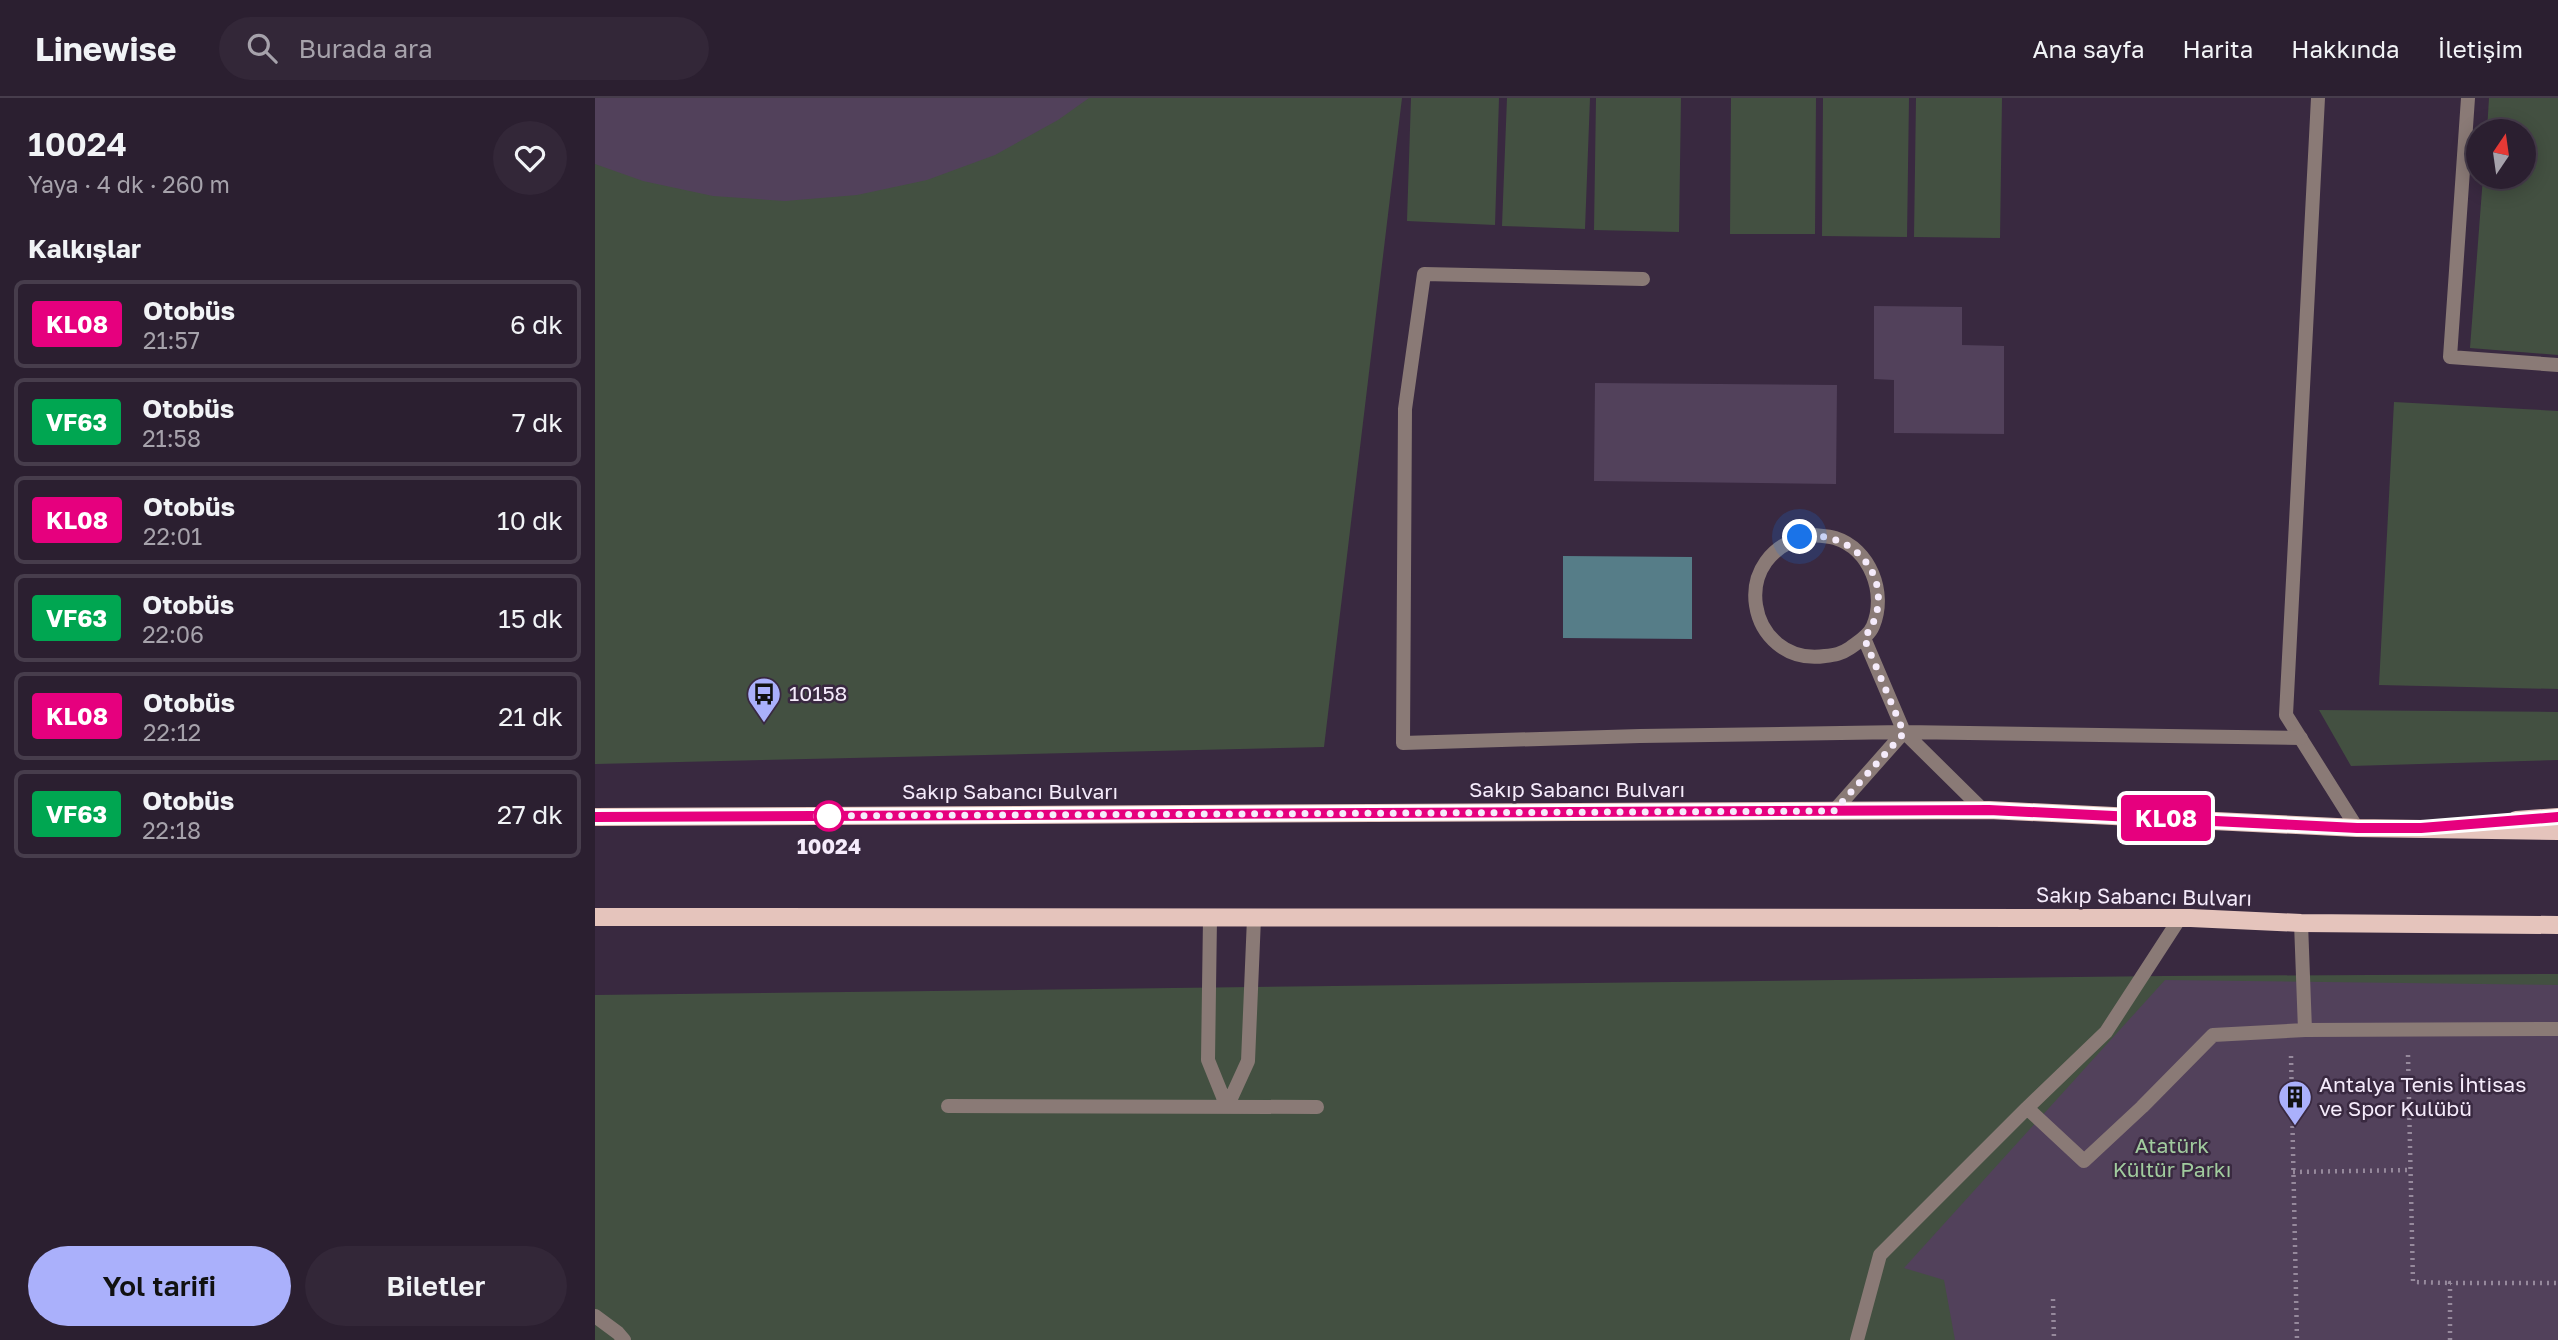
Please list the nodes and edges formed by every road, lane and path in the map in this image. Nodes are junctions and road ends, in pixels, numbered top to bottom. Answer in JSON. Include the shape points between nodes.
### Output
{"nodes":[{"id":1,"x":2318,"y":98,"type":"edge"},
{"id":2,"x":2468,"y":98,"type":"edge"},
{"id":3,"x":1643,"y":279,"type":"dead end"},
{"id":4,"x":2558,"y":365,"type":"edge"},
{"id":5,"x":1864,"y":638,"type":"junction"},
{"id":6,"x":1904,"y":733,"type":"junction"},
{"id":7,"x":2301,"y":738,"type":"junction"},
{"id":8,"x":1983,"y":810,"type":"junction"},
{"id":9,"x":1834,"y":811,"type":"junction"},
{"id":10,"x":595,"y":817,"type":"edge"},
{"id":11,"x":2558,"y":817,"type":"edge"},
{"id":12,"x":2357,"y":828,"type":"junction"},
{"id":13,"x":2421,"y":828,"type":"junction"},
{"id":14,"x":2558,"y":831,"type":"edge"},
{"id":15,"x":595,"y":917,"type":"edge"},
{"id":16,"x":1210,"y":918,"type":"junction"},
{"id":17,"x":1254,"y":918,"type":"junction"},
{"id":18,"x":2181,"y":918,"type":"junction"},
{"id":19,"x":2301,"y":923,"type":"junction"},
{"id":20,"x":2558,"y":925,"type":"edge"},
{"id":21,"x":2558,"y":1029,"type":"edge"},
{"id":22,"x":2298,"y":1030,"type":"junction"},
{"id":23,"x":2407,"y":1030,"type":"junction"},
{"id":24,"x":948,"y":1106,"type":"dead end"},
{"id":25,"x":1227,"y":1107,"type":"junction"},
{"id":26,"x":1317,"y":1107,"type":"dead end"},
{"id":27,"x":2027,"y":1108,"type":"junction"},
{"id":28,"x":2411,"y":1170,"type":"junction"},
{"id":29,"x":2293,"y":1171,"type":"junction"},
{"id":30,"x":2451,"y":1283,"type":"junction"},
{"id":31,"x":2558,"y":1283,"type":"edge"},
{"id":32,"x":2053,"y":1299,"type":"dead end"},
{"id":33,"x":595,"y":1316,"type":"edge"},
{"id":34,"x":624,"y":1340,"type":"edge"},
{"id":35,"x":1857,"y":1340,"type":"edge"},
{"id":36,"x":2054,"y":1340,"type":"edge"},
{"id":37,"x":2297,"y":1340,"type":"edge"},
{"id":38,"x":2450,"y":1340,"type":"edge"}],
"edges":[{"from":1,"to":7,"type":"street","via":[[2286,715]]},
{"from":2,"to":4,"type":"street","via":[[2450,357]]},
{"from":3,"to":6,"type":"street","via":[[1424,274],[1405,409],[1403,743]]},
{"from":5,"to":5,"type":"street","via":[[1873,627],[1877,600],[1867,562],[1853,547],[1813,535],[1780,546],[1767,558],[1756,584],[1756,613],[1765,631],[1784,649],[1817,658],[1841,654]]},
{"from":5,"to":6,"type":"street"},
{"from":6,"to":7,"type":"street"},
{"from":6,"to":8,"type":"street"},
{"from":6,"to":9,"type":"street"},
{"from":7,"to":12,"type":"street"},
{"from":8,"to":9,"type":"main road","name":"Sakıp Sabancı Bulvarı"},
{"from":8,"to":12,"type":"main road","name":"Sakıp Sabancı Bulvarı"},
{"from":9,"to":10,"type":"main road","name":"Sakıp Sabancı Bulvarı"},
{"from":11,"to":13,"type":"main road"},
{"from":12,"to":13,"type":"main road","name":"Sakıp Sabancı Bulvarı"},
{"from":13,"to":14,"type":"main road","name":"Sakıp Sabancı Bulvarı"},
{"from":15,"to":16,"type":"main road","name":"Sakıp Sabancı Bulvarı"},
{"from":16,"to":17,"type":"main road","name":"Sakıp Sabancı Bulvarı"},
{"from":16,"to":25,"type":"street","via":[[1208,1060]]},
{"from":17,"to":18,"type":"main road","name":"Sakıp Sabancı Bulvarı"},
{"from":17,"to":25,"type":"street","via":[[1248,1061]]},
{"from":18,"to":19,"type":"main road","name":"Sakıp Sabancı Bulvarı"},
{"from":18,"to":27,"type":"street","via":[[2106,1032]]},
{"from":19,"to":20,"type":"main road","name":"Sakıp Sabancı Bulvarı"},
{"from":19,"to":22,"type":"street"},
{"from":21,"to":23,"type":"street"},
{"from":22,"to":23,"type":"street"},
{"from":22,"to":27,"type":"street","via":[[2213,1035],[2084,1161]]},
{"from":22,"to":29,"type":"path"},
{"from":23,"to":28,"type":"path"},
{"from":24,"to":25,"type":"street"},
{"from":25,"to":26,"type":"street"},
{"from":27,"to":35,"type":"street","via":[[1880,1255]]},
{"from":28,"to":29,"type":"path"},
{"from":28,"to":30,"type":"path","via":[[2413,1282]]},
{"from":29,"to":37,"type":"path"},
{"from":30,"to":31,"type":"path"},
{"from":30,"to":38,"type":"path"},
{"from":32,"to":36,"type":"path"},
{"from":33,"to":34,"type":"street"}]}
